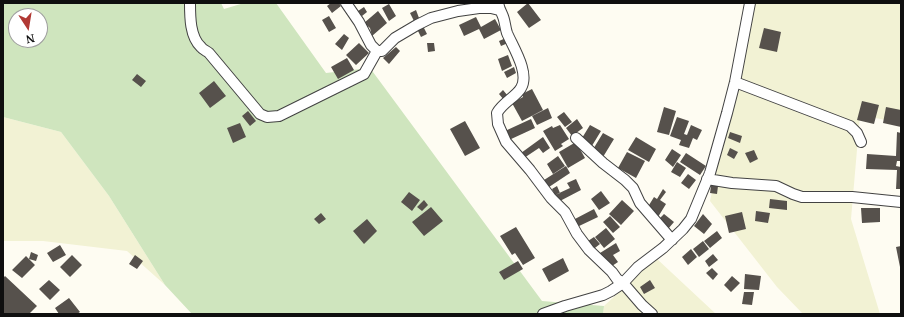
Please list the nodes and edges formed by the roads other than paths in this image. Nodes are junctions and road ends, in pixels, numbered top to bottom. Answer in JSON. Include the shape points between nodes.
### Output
{"nodes":[{"id":1,"x":190,"y":3,"type":"edge"},
{"id":2,"x":346,"y":3,"type":"edge"},
{"id":3,"x":750,"y":3,"type":"edge"},
{"id":4,"x":498,"y":7,"type":"edge"},
{"id":5,"x":377,"y":51,"type":"junction"},
{"id":6,"x":735,"y":82,"type":"junction"},
{"id":7,"x":576,"y":138,"type":"dead end"},
{"id":8,"x":862,"y":142,"type":"dead end"},
{"id":9,"x":707,"y":179,"type":"junction"},
{"id":10,"x":901,"y":202,"type":"edge"},
{"id":11,"x":672,"y":240,"type":"junction"},
{"id":12,"x":623,"y":282,"type":"junction"},
{"id":13,"x":543,"y":314,"type":"edge"},
{"id":14,"x":652,"y":314,"type":"edge"}],
"edges":[{"from":1,"to":5,"type":"street","via":[[192,32],[200,47],[209,53],[260,114],[267,117],[279,116],[364,74]]},
{"from":2,"to":5,"type":"street"},
{"from":3,"to":6,"type":"street"},
{"from":4,"to":5,"type":"street","via":[[458,11],[431,18],[395,38],[382,51]]},
{"from":4,"to":12,"type":"street","via":[[520,62],[524,79],[521,88],[497,113],[498,124],[506,142],[564,212],[589,250]]},
{"from":6,"to":8,"type":"street","via":[[850,126],[858,132]]},
{"from":6,"to":9,"type":"street"},
{"from":7,"to":11,"type":"street","via":[[633,188],[640,202]]},
{"from":9,"to":10,"type":"street","via":[[776,186],[802,197],[852,197]]},
{"from":9,"to":11,"type":"street","via":[[691,219]]},
{"from":11,"to":12,"type":"street"},
{"from":12,"to":13,"type":"street","via":[[602,296]]},
{"from":12,"to":14,"type":"street"}]}
